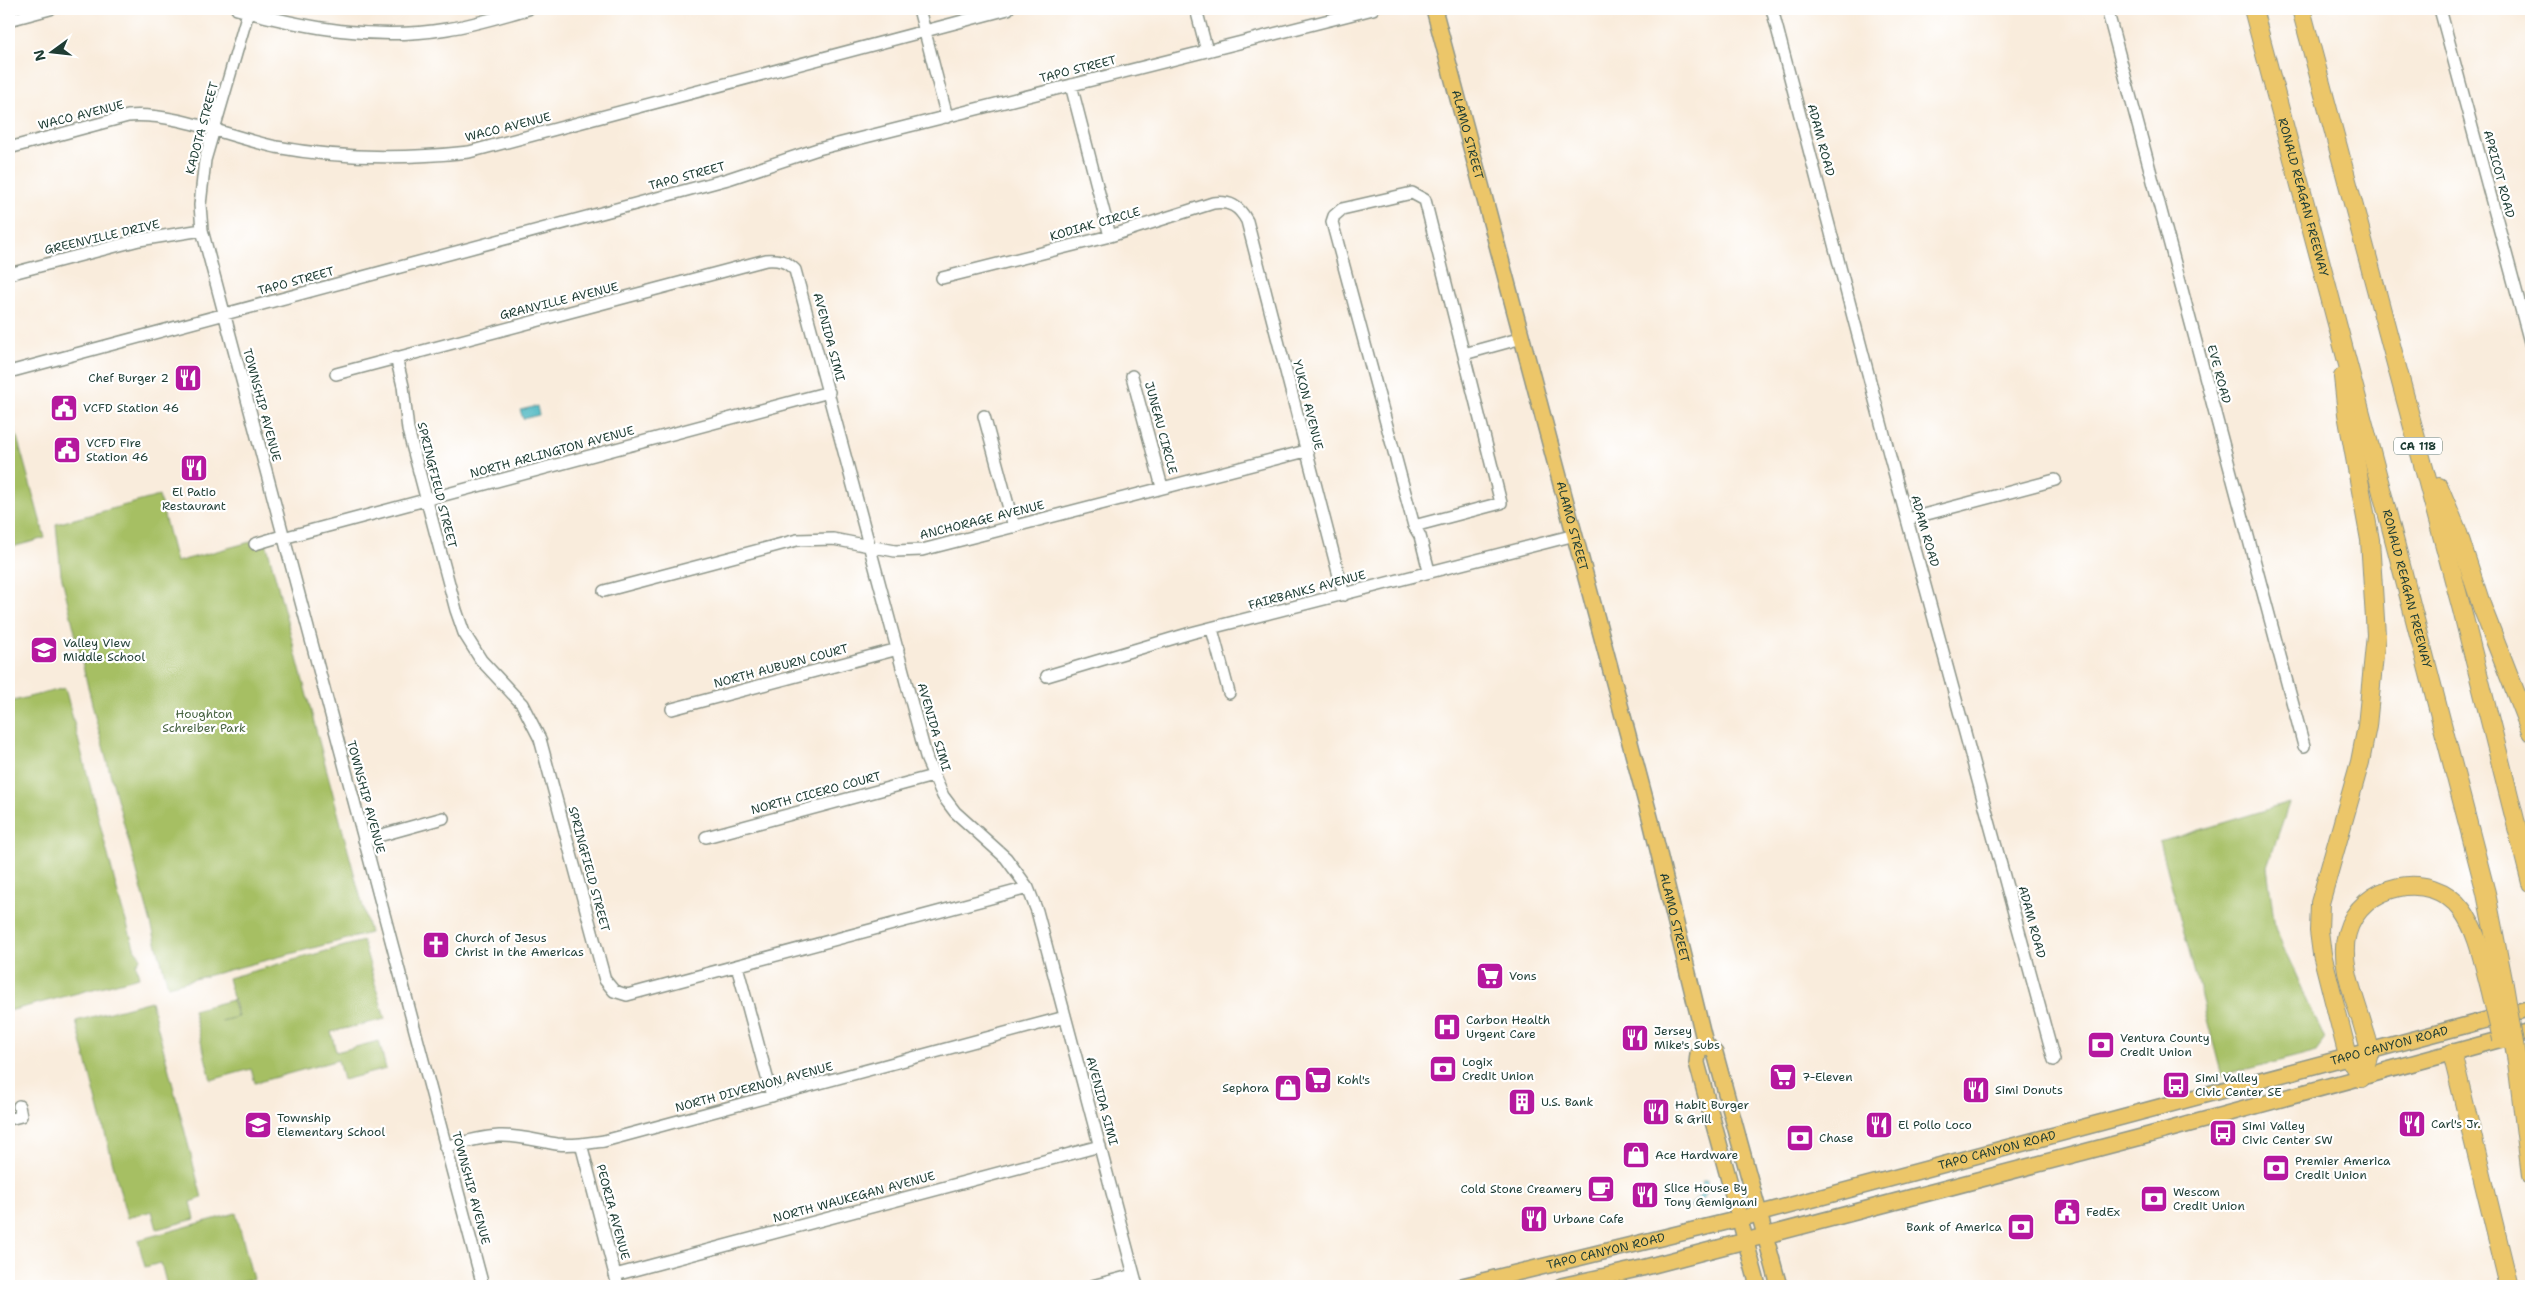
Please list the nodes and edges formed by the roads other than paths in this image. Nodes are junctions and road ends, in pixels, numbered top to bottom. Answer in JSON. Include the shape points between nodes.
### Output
{"nodes":[{"id":1,"x":50,"y":9,"type":"edge"},
{"id":2,"x":237,"y":9,"type":"edge"},
{"id":3,"x":528,"y":9,"type":"edge"},
{"id":4,"x":919,"y":9,"type":"edge"},
{"id":5,"x":1008,"y":9,"type":"edge"},
{"id":6,"x":1196,"y":9,"type":"edge"},
{"id":7,"x":1373,"y":9,"type":"edge"},
{"id":8,"x":1434,"y":9,"type":"edge"},
{"id":9,"x":1772,"y":9,"type":"edge"},
{"id":10,"x":2107,"y":9,"type":"edge"},
{"id":11,"x":2253,"y":9,"type":"edge"},
{"id":12,"x":2302,"y":9,"type":"edge"},
{"id":13,"x":2440,"y":9,"type":"edge"},
{"id":14,"x":249,"y":10,"type":"edge"},
{"id":15,"x":9,"y":20,"type":"edge"},
{"id":16,"x":925,"y":32,"type":"junction"},
{"id":17,"x":1206,"y":51,"type":"junction"},
{"id":18,"x":1071,"y":85,"type":"junction"},
{"id":19,"x":947,"y":117,"type":"junction"},
{"id":20,"x":214,"y":132,"type":"junction"},
{"id":21,"x":9,"y":148,"type":"edge"},
{"id":22,"x":1247,"y":221,"type":"joint"},
{"id":23,"x":202,"y":230,"type":"junction"},
{"id":24,"x":1110,"y":236,"type":"junction"},
{"id":25,"x":788,"y":263,"type":"joint"},
{"id":26,"x":9,"y":274,"type":"edge"},
{"id":27,"x":942,"y":278,"type":"dead end"},
{"id":28,"x":223,"y":314,"type":"junction"},
{"id":29,"x":2336,"y":320,"type":"junction"},
{"id":30,"x":1522,"y":338,"type":"junction"},
{"id":31,"x":2531,"y":346,"type":"edge"},
{"id":32,"x":1464,"y":354,"type":"junction"},
{"id":33,"x":396,"y":358,"type":"junction"},
{"id":34,"x":9,"y":372,"type":"edge"},
{"id":35,"x":336,"y":374,"type":"dead end"},
{"id":36,"x":1132,"y":376,"type":"dead end"},
{"id":37,"x":829,"y":392,"type":"junction"},
{"id":38,"x":984,"y":416,"type":"dead end"},
{"id":39,"x":2413,"y":426,"type":"junction"},
{"id":40,"x":1306,"y":451,"type":"junction"},
{"id":41,"x":2055,"y":480,"type":"dead end"},
{"id":42,"x":1162,"y":487,"type":"junction"},
{"id":43,"x":426,"y":500,"type":"junction"},
{"id":44,"x":1908,"y":519,"type":"junction"},
{"id":45,"x":1414,"y":526,"type":"junction"},
{"id":46,"x":1014,"y":527,"type":"junction"},
{"id":47,"x":1575,"y":535,"type":"junction"},
{"id":48,"x":283,"y":537,"type":"junction"},
{"id":49,"x":255,"y":544,"type":"dead end"},
{"id":50,"x":870,"y":547,"type":"junction"},
{"id":51,"x":1429,"y":571,"type":"junction"},
{"id":52,"x":604,"y":591,"type":"dead end"},
{"id":53,"x":1344,"y":595,"type":"junction"},
{"id":54,"x":1212,"y":629,"type":"junction"},
{"id":55,"x":898,"y":649,"type":"junction"},
{"id":56,"x":1047,"y":676,"type":"dead end"},
{"id":57,"x":1229,"y":693,"type":"dead end"},
{"id":58,"x":672,"y":709,"type":"dead end"},
{"id":59,"x":2531,"y":732,"type":"edge"},
{"id":60,"x":2304,"y":746,"type":"dead end"},
{"id":61,"x":933,"y":776,"type":"junction"},
{"id":62,"x":443,"y":818,"type":"dead end"},
{"id":63,"x":706,"y":837,"type":"dead end"},
{"id":64,"x":364,"y":840,"type":"junction"},
{"id":65,"x":2531,"y":883,"type":"edge"},
{"id":66,"x":1028,"y":888,"type":"junction"},
{"id":67,"x":737,"y":966,"type":"junction"},
{"id":68,"x":2497,"y":986,"type":"junction"},
{"id":69,"x":2531,"y":1008,"type":"edge"},
{"id":70,"x":1065,"y":1017,"type":"junction"},
{"id":71,"x":2531,"y":1031,"type":"edge"},
{"id":72,"x":1705,"y":1044,"type":"junction"},
{"id":73,"x":2369,"y":1051,"type":"junction"},
{"id":74,"x":2452,"y":1053,"type":"junction"},
{"id":75,"x":2348,"y":1056,"type":"junction"},
{"id":76,"x":2054,"y":1060,"type":"dead end"},
{"id":77,"x":2361,"y":1078,"type":"junction"},
{"id":78,"x":772,"y":1096,"type":"junction"},
{"id":79,"x":19,"y":1106,"type":"dead end"},
{"id":80,"x":9,"y":1119,"type":"edge"},
{"id":81,"x":581,"y":1144,"type":"junction"},
{"id":82,"x":1100,"y":1146,"type":"junction"},
{"id":83,"x":445,"y":1147,"type":"junction"},
{"id":84,"x":2531,"y":1176,"type":"edge"},
{"id":85,"x":1759,"y":1214,"type":"junction"},
{"id":86,"x":1739,"y":1219,"type":"junction"},
{"id":87,"x":1765,"y":1235,"type":"junction"},
{"id":88,"x":1746,"y":1240,"type":"junction"},
{"id":89,"x":617,"y":1281,"type":"edge"},
{"id":90,"x":1136,"y":1281,"type":"edge"},
{"id":91,"x":483,"y":1286,"type":"edge"},
{"id":92,"x":1092,"y":1286,"type":"edge"},
{"id":93,"x":1462,"y":1286,"type":"edge"},
{"id":94,"x":1561,"y":1286,"type":"edge"},
{"id":95,"x":1758,"y":1286,"type":"edge"},
{"id":96,"x":1779,"y":1286,"type":"edge"},
{"id":97,"x":2509,"y":1286,"type":"edge"}],
"edges":[{"from":1,"to":15,"type":"street"},
{"from":2,"to":14,"type":"street"},
{"from":3,"to":14,"type":"street","via":[[448,30],[406,34],[349,34],[305,27]]},
{"from":4,"to":16,"type":"street"},
{"from":5,"to":16,"type":"street","name":"WACO AVENUE"},
{"from":6,"to":17,"type":"street"},
{"from":7,"to":17,"type":"street","name":"TAPO STREET"},
{"from":8,"to":30,"type":"main road","name":"ALAMO STREET"},
{"from":9,"to":44,"type":"street","name":"ADAM ROAD"},
{"from":10,"to":60,"type":"street","name":"EVE ROAD"},
{"from":11,"to":29,"type":"highway","name":"RONALD REAGAN FREEWAY"},
{"from":12,"to":39,"type":"highway","number":"CA 118"},
{"from":13,"to":31,"type":"street","name":"APRICOT ROAD"},
{"from":14,"to":20,"type":"street","name":"KADOTA STREET"},
{"from":16,"to":19,"type":"street"},
{"from":16,"to":20,"type":"street","name":"WACO AVENUE","via":[[469,152],[387,158],[329,155],[276,147]]},
{"from":17,"to":18,"type":"street","name":"TAPO STREET"},
{"from":18,"to":19,"type":"street","name":"TAPO STREET"},
{"from":18,"to":24,"type":"street"},
{"from":19,"to":28,"type":"street","name":"TAPO STREET","via":[[818,149],[728,179]]},
{"from":20,"to":21,"type":"street","name":"WACO AVENUE","via":[[145,115],[128,116]]},
{"from":20,"to":23,"type":"street","name":"KADOTA STREET","via":[[201,182]]},
{"from":22,"to":24,"type":"street","name":"KODIAK CIRCLE","via":[[1234,205],[1213,203]]},
{"from":22,"to":40,"type":"street","name":"YUKON AVENUE"},
{"from":23,"to":26,"type":"street","name":"GREENVILLE DRIVE","via":[[138,240]]},
{"from":23,"to":28,"type":"street","name":"KADOTA STREET"},
{"from":24,"to":27,"type":"street","name":"KODIAK CIRCLE"},
{"from":25,"to":33,"type":"street","name":"GRANVILLE AVENUE","via":[[766,260]]},
{"from":25,"to":37,"type":"street","name":"AVENIDA SIMI","via":[[799,280]]},
{"from":28,"to":34,"type":"street","name":"TAPO STREET"},
{"from":28,"to":48,"type":"street","name":"TOWNSHIP AVENUE"},
{"from":29,"to":68,"type":"highway","name":"RONALD REAGAN FREEWAY","via":[[2486,893]]},
{"from":29,"to":75,"type":"highway","via":[[2347,414],[2370,540],[2376,635],[2372,695],[2363,744],[2320,903],[2322,954]]},
{"from":30,"to":32,"type":"street"},
{"from":30,"to":47,"type":"main road","name":"ALAMO STREET"},
{"from":32,"to":45,"type":"street","via":[[1501,503]]},
{"from":32,"to":45,"type":"street","via":[[1425,200],[1412,193],[1342,210],[1334,216],[1334,230]]},
{"from":33,"to":35,"type":"street","name":"GRANVILLE AVENUE"},
{"from":33,"to":43,"type":"street","name":"SPRINGFIELD STREET","via":[[408,430]]},
{"from":36,"to":42,"type":"street","name":"JUNEAU CIRCLE"},
{"from":37,"to":43,"type":"street","name":"NORTH ARLINGTON AVENUE"},
{"from":37,"to":50,"type":"street","name":"AVENIDA SIMI"},
{"from":38,"to":46,"type":"street"},
{"from":39,"to":59,"type":"highway","via":[[2457,530],[2482,607]]},
{"from":39,"to":65,"type":"highway","number":"CA 118"},
{"from":40,"to":42,"type":"street","name":"ANCHORAGE AVENUE"},
{"from":40,"to":53,"type":"street","name":"YUKON AVENUE"},
{"from":41,"to":44,"type":"street"},
{"from":42,"to":46,"type":"street","name":"ANCHORAGE AVENUE"},
{"from":43,"to":48,"type":"street","name":"NORTH ARLINGTON AVENUE"},
{"from":43,"to":67,"type":"street","name":"SPRINGFIELD STREET","via":[[464,633],[481,660],[522,704],[540,738],[609,986],[626,995]]},
{"from":44,"to":76,"type":"street","name":"ADAM ROAD"},
{"from":45,"to":51,"type":"street","via":[[1420,536]]},
{"from":46,"to":50,"type":"street","name":"ANCHORAGE AVENUE","via":[[922,550],[894,551]]},
{"from":47,"to":51,"type":"street","name":"FAIRBANKS AVENUE"},
{"from":47,"to":72,"type":"main road","name":"ALAMO STREET","via":[[1651,821]]},
{"from":48,"to":49,"type":"street","name":"NORTH ARLINGTON AVENUE"},
{"from":48,"to":64,"type":"street","name":"TOWNSHIP AVENUE"},
{"from":50,"to":52,"type":"street","name":"ANCHORAGE AVENUE","via":[[833,539],[797,540]]},
{"from":50,"to":55,"type":"street","name":"AVENIDA SIMI"},
{"from":51,"to":53,"type":"street","name":"FAIRBANKS AVENUE"},
{"from":53,"to":54,"type":"street","name":"FAIRBANKS AVENUE"},
{"from":54,"to":56,"type":"street","name":"FAIRBANKS AVENUE"},
{"from":54,"to":57,"type":"street"},
{"from":55,"to":58,"type":"street","name":"NORTH AUBURN COURT"},
{"from":55,"to":61,"type":"street","name":"AVENIDA SIMI"},
{"from":61,"to":63,"type":"street","name":"NORTH CICERO COURT"},
{"from":61,"to":66,"type":"street","name":"AVENIDA SIMI","via":[[955,812],[1006,858]]},
{"from":62,"to":64,"type":"street"},
{"from":64,"to":83,"type":"street","name":"TOWNSHIP AVENUE"},
{"from":66,"to":67,"type":"street","name":"SPRINGFIELD STREET"},
{"from":66,"to":70,"type":"street","name":"AVENIDA SIMI"},
{"from":67,"to":78,"type":"street"},
{"from":68,"to":73,"type":"highway","via":[[2469,920],[2445,894],[2429,887],[2414,886],[2399,887],[2372,897],[2352,920],[2344,951]]},
{"from":68,"to":84,"type":"highway","bridge":true},
{"from":69,"to":73,"type":"main road","name":"TAPO CANYON ROAD"},
{"from":70,"to":78,"type":"street","name":"NORTH DIVERNON AVENUE"},
{"from":70,"to":82,"type":"street","name":"AVENIDA SIMI"},
{"from":71,"to":74,"type":"main road","name":"TAPO CANYON ROAD"},
{"from":72,"to":85,"type":"main road","name":"ALAMO STREET","via":[[1715,1053]]},
{"from":72,"to":86,"type":"main road","via":[[1698,1054],[1697,1063]]},
{"from":73,"to":75,"type":"main road","name":"TAPO CANYON ROAD"},
{"from":73,"to":77,"type":"highway"},
{"from":74,"to":77,"type":"main road","name":"TAPO CANYON ROAD"},
{"from":74,"to":97,"type":"highway"},
{"from":75,"to":77,"type":"highway"},
{"from":75,"to":85,"type":"main road","name":"TAPO CANYON ROAD"},
{"from":77,"to":87,"type":"main road","name":"TAPO CANYON ROAD"},
{"from":78,"to":81,"type":"street","name":"NORTH DIVERNON AVENUE","via":[[604,1141]]},
{"from":79,"to":80,"type":"street","via":[[21,1116]]},
{"from":81,"to":83,"type":"street","name":"NORTH DIVERNON AVENUE","via":[[500,1136]]},
{"from":81,"to":89,"type":"street","name":"PEORIA AVENUE"},
{"from":82,"to":89,"type":"street","name":"NORTH WAUKEGAN AVENUE"},
{"from":82,"to":90,"type":"street","name":"AVENIDA SIMI"},
{"from":83,"to":91,"type":"street","name":"TOWNSHIP AVENUE"},
{"from":85,"to":86,"type":"main road","name":"TAPO CANYON ROAD"},
{"from":85,"to":87,"type":"main road","name":"ALAMO STREET"},
{"from":86,"to":88,"type":"main road"},
{"from":86,"to":93,"type":"main road","name":"TAPO CANYON ROAD"},
{"from":87,"to":88,"type":"main road","name":"TAPO CANYON ROAD"},
{"from":87,"to":96,"type":"main road","name":"ALAMO STREET"},
{"from":88,"to":94,"type":"main road","name":"TAPO CANYON ROAD"},
{"from":88,"to":95,"type":"main road"},
{"from":90,"to":92,"type":"street"}]}
